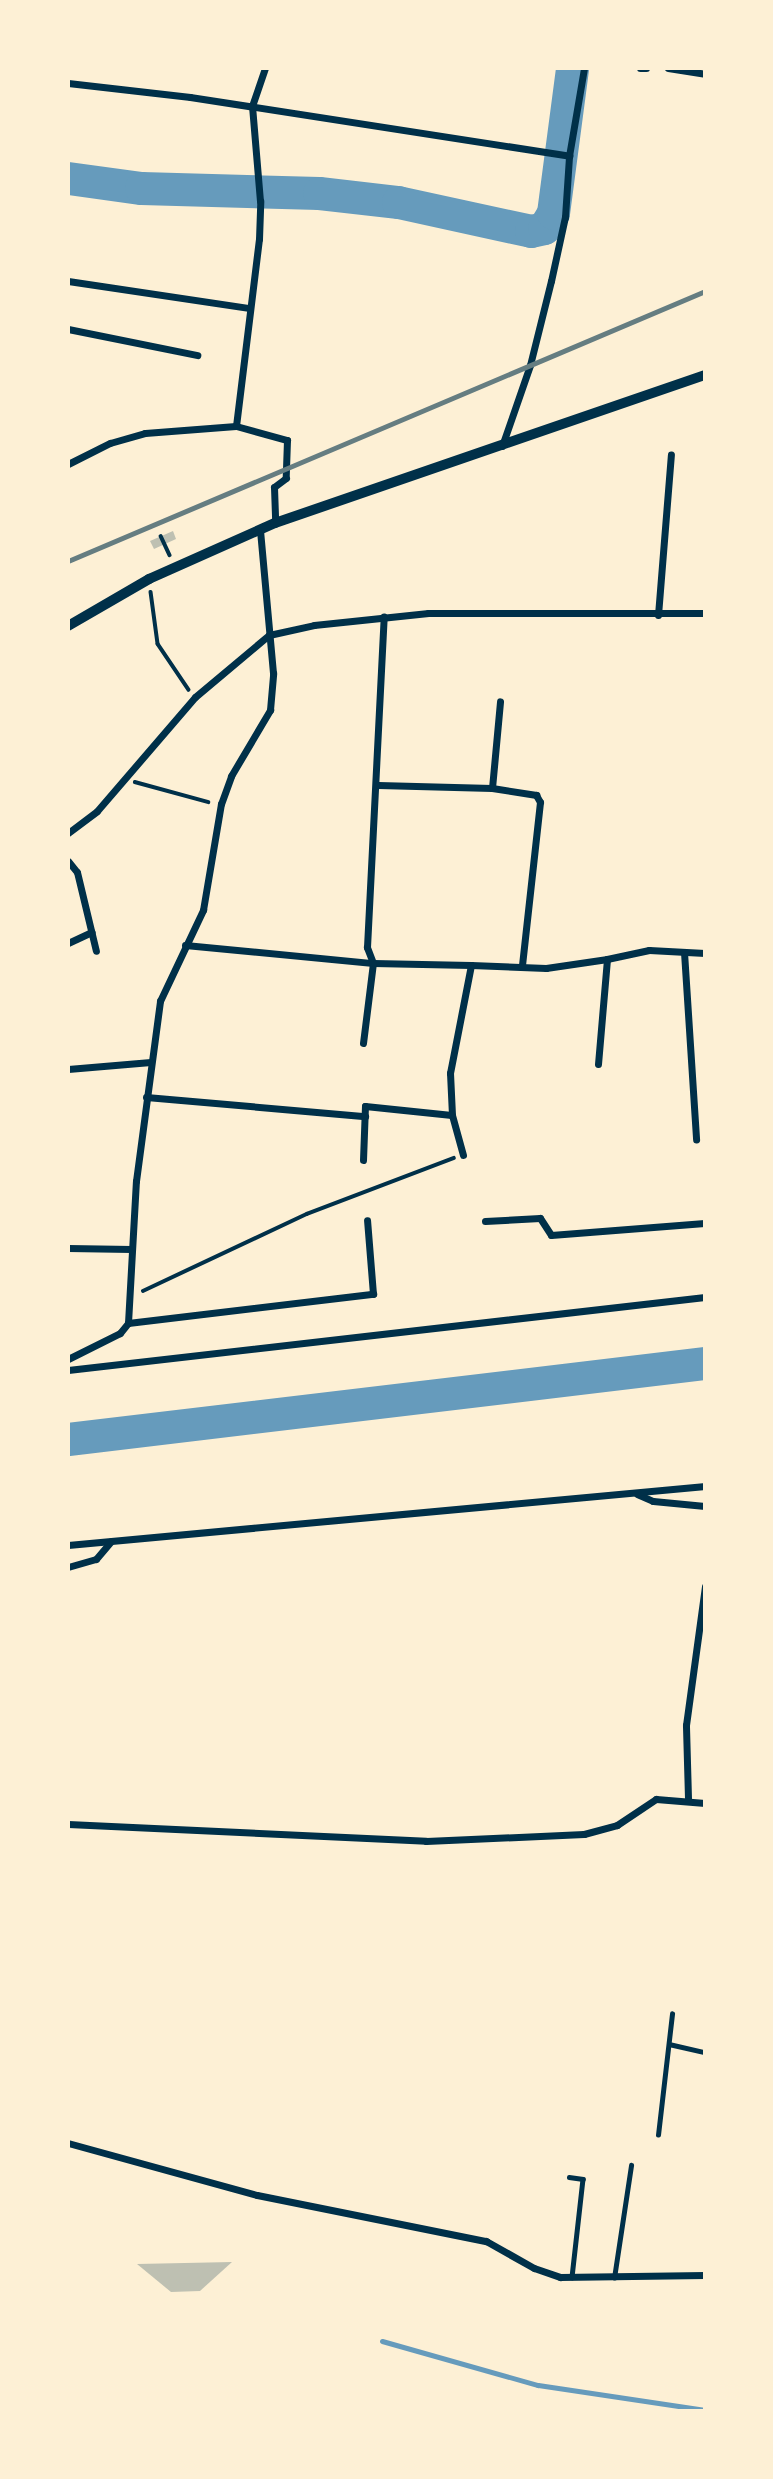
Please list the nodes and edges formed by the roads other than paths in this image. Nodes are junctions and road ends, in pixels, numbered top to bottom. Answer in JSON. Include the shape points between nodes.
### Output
{"nodes":[{"id":1,"x":265,"y":68,"type":"edge"},
{"id":2,"x":584,"y":68,"type":"edge"},
{"id":3,"x":668,"y":68,"type":"edge"},
{"id":4,"x":705,"y":74,"type":"edge"},
{"id":5,"x":68,"y":83,"type":"edge"},
{"id":6,"x":252,"y":106,"type":"junction"},
{"id":7,"x":569,"y":156,"type":"junction"},
{"id":8,"x":68,"y":281,"type":"edge"},
{"id":9,"x":248,"y":308,"type":"junction"},
{"id":10,"x":68,"y":329,"type":"edge"},
{"id":11,"x":197,"y":355,"type":"dead end"},
{"id":12,"x":705,"y":376,"type":"edge"},
{"id":13,"x":236,"y":426,"type":"junction"},
{"id":14,"x":502,"y":446,"type":"junction"},
{"id":15,"x":671,"y":455,"type":"dead end"},
{"id":16,"x":68,"y":464,"type":"edge"},
{"id":17,"x":275,"y":523,"type":"junction"},
{"id":18,"x":260,"y":529,"type":"junction"},
{"id":19,"x":705,"y":613,"type":"edge"},
{"id":20,"x":658,"y":615,"type":"junction"},
{"id":21,"x":384,"y":616,"type":"junction"},
{"id":22,"x":68,"y":626,"type":"edge"},
{"id":23,"x":269,"y":635,"type":"junction"},
{"id":24,"x":500,"y":701,"type":"dead end"},
{"id":25,"x":378,"y":785,"type":"junction"},
{"id":26,"x":492,"y":788,"type":"junction"},
{"id":27,"x":68,"y":833,"type":"edge"},
{"id":28,"x":68,"y":861,"type":"edge"},
{"id":29,"x":92,"y":932,"type":"junction"},
{"id":30,"x":68,"y":943,"type":"edge"},
{"id":31,"x":185,"y":945,"type":"junction"},
{"id":32,"x":96,"y":951,"type":"dead end"},
{"id":33,"x":684,"y":952,"type":"junction"},
{"id":34,"x":705,"y":953,"type":"edge"},
{"id":35,"x":607,"y":958,"type":"junction"},
{"id":36,"x":373,"y":963,"type":"junction"},
{"id":37,"x":471,"y":965,"type":"junction"},
{"id":38,"x":522,"y":966,"type":"junction"},
{"id":39,"x":363,"y":1043,"type":"dead end"},
{"id":40,"x":151,"y":1062,"type":"junction"},
{"id":41,"x":598,"y":1064,"type":"dead end"},
{"id":42,"x":68,"y":1069,"type":"edge"},
{"id":43,"x":146,"y":1097,"type":"junction"},
{"id":44,"x":452,"y":1115,"type":"junction"},
{"id":45,"x":365,"y":1116,"type":"junction"},
{"id":46,"x":696,"y":1140,"type":"dead end"},
{"id":47,"x":463,"y":1155,"type":"road end"},
{"id":48,"x":363,"y":1160,"type":"dead end"},
{"id":49,"x":367,"y":1220,"type":"dead end"},
{"id":50,"x":485,"y":1221,"type":"dead end"},
{"id":51,"x":705,"y":1223,"type":"edge"},
{"id":52,"x":68,"y":1248,"type":"edge"},
{"id":53,"x":131,"y":1249,"type":"junction"},
{"id":54,"x":705,"y":1297,"type":"edge"},
{"id":55,"x":128,"y":1323,"type":"junction"},
{"id":56,"x":68,"y":1359,"type":"edge"},
{"id":57,"x":68,"y":1370,"type":"edge"},
{"id":58,"x":705,"y":1486,"type":"edge"},
{"id":59,"x":635,"y":1494,"type":"junction"},
{"id":60,"x":705,"y":1506,"type":"edge"},
{"id":61,"x":111,"y":1541,"type":"junction"},
{"id":62,"x":68,"y":1545,"type":"edge"},
{"id":63,"x":68,"y":1567,"type":"edge"},
{"id":64,"x":705,"y":1586,"type":"edge"},
{"id":65,"x":701,"y":1647,"type":"edge"},
{"id":66,"x":688,"y":1798,"type":"junction"},
{"id":67,"x":705,"y":1803,"type":"edge"},
{"id":68,"x":68,"y":1824,"type":"edge"},
{"id":69,"x":672,"y":2014,"type":"dead end"},
{"id":70,"x":669,"y":2044,"type":"junction"},
{"id":71,"x":705,"y":2052,"type":"edge"},
{"id":72,"x":658,"y":2134,"type":"dead end"},
{"id":73,"x":68,"y":2143,"type":"edge"},
{"id":74,"x":631,"y":2165,"type":"dead end"},
{"id":75,"x":569,"y":2177,"type":"dead end"},
{"id":76,"x":705,"y":2275,"type":"edge"},
{"id":77,"x":572,"y":2277,"type":"junction"},
{"id":78,"x":614,"y":2278,"type":"junction"}],
"edges":[{"from":1,"to":6,"type":"street"},
{"from":2,"to":7,"type":"street"},
{"from":3,"to":4,"type":"street"},
{"from":5,"to":6,"type":"street"},
{"from":6,"to":7,"type":"street"},
{"from":6,"to":9,"type":"street","via":[[260,201]]},
{"from":7,"to":14,"type":"street","via":[[565,217],[551,281],[530,365]]},
{"from":8,"to":9,"type":"street"},
{"from":9,"to":13,"type":"street"},
{"from":10,"to":11,"type":"street"},
{"from":12,"to":14,"type":"street"},
{"from":13,"to":16,"type":"street","via":[[145,433],[110,443]]},
{"from":13,"to":17,"type":"street","via":[[287,440],[286,478],[274,487]]},
{"from":14,"to":17,"type":"street"},
{"from":15,"to":20,"type":"street"},
{"from":17,"to":18,"type":"street"},
{"from":18,"to":22,"type":"street","via":[[149,579]]},
{"from":18,"to":23,"type":"street"},
{"from":19,"to":20,"type":"street"},
{"from":20,"to":21,"type":"street"},
{"from":21,"to":23,"type":"street"},
{"from":21,"to":25,"type":"street"},
{"from":23,"to":27,"type":"street","via":[[194,697],[97,811]]},
{"from":23,"to":31,"type":"street","via":[[270,710],[239,756],[221,804],[209,887],[194,933]]},
{"from":24,"to":26,"type":"street"},
{"from":25,"to":26,"type":"street"},
{"from":25,"to":36,"type":"street","via":[[368,947]]},
{"from":26,"to":38,"type":"street","via":[[536,795],[540,802]]},
{"from":28,"to":29,"type":"street","via":[[77,872]]},
{"from":29,"to":30,"type":"street"},
{"from":29,"to":32,"type":"street"},
{"from":31,"to":36,"type":"street"},
{"from":31,"to":40,"type":"street","via":[[160,1001]]},
{"from":33,"to":34,"type":"street"},
{"from":33,"to":35,"type":"street","via":[[649,950]]},
{"from":33,"to":46,"type":"street"},
{"from":35,"to":38,"type":"street","via":[[545,968]]},
{"from":35,"to":41,"type":"street"},
{"from":36,"to":37,"type":"street"},
{"from":36,"to":39,"type":"street"},
{"from":37,"to":38,"type":"street"},
{"from":37,"to":44,"type":"street","via":[[450,1073]]},
{"from":40,"to":42,"type":"street"},
{"from":40,"to":43,"type":"street"},
{"from":43,"to":45,"type":"street"},
{"from":43,"to":53,"type":"street"},
{"from":44,"to":45,"type":"street","via":[[365,1107]]},
{"from":44,"to":47,"type":"street"},
{"from":45,"to":48,"type":"street"},
{"from":49,"to":55,"type":"street","via":[[373,1294]]},
{"from":50,"to":51,"type":"street","via":[[540,1218],[551,1235]]},
{"from":52,"to":53,"type":"street"},
{"from":53,"to":55,"type":"street"},
{"from":54,"to":57,"type":"street"},
{"from":55,"to":56,"type":"street","via":[[120,1333]]},
{"from":58,"to":59,"type":"street"},
{"from":59,"to":60,"type":"street","via":[[653,1501]]},
{"from":59,"to":61,"type":"street"},
{"from":61,"to":62,"type":"street"},
{"from":61,"to":63,"type":"street","via":[[96,1559]]},
{"from":64,"to":65,"type":"street"},
{"from":65,"to":66,"type":"street","via":[[685,1725]]},
{"from":66,"to":67,"type":"street"},
{"from":66,"to":68,"type":"street","via":[[656,1799],[617,1825],[584,1834],[426,1840]]},
{"from":69,"to":70,"type":"lane"},
{"from":70,"to":71,"type":"lane"},
{"from":70,"to":72,"type":"lane"},
{"from":73,"to":77,"type":"street","via":[[257,2195],[486,2241],[534,2269]]},
{"from":74,"to":78,"type":"lane"},
{"from":75,"to":77,"type":"lane","via":[[583,2179]]},
{"from":76,"to":78,"type":"street"},
{"from":77,"to":78,"type":"street"}]}
